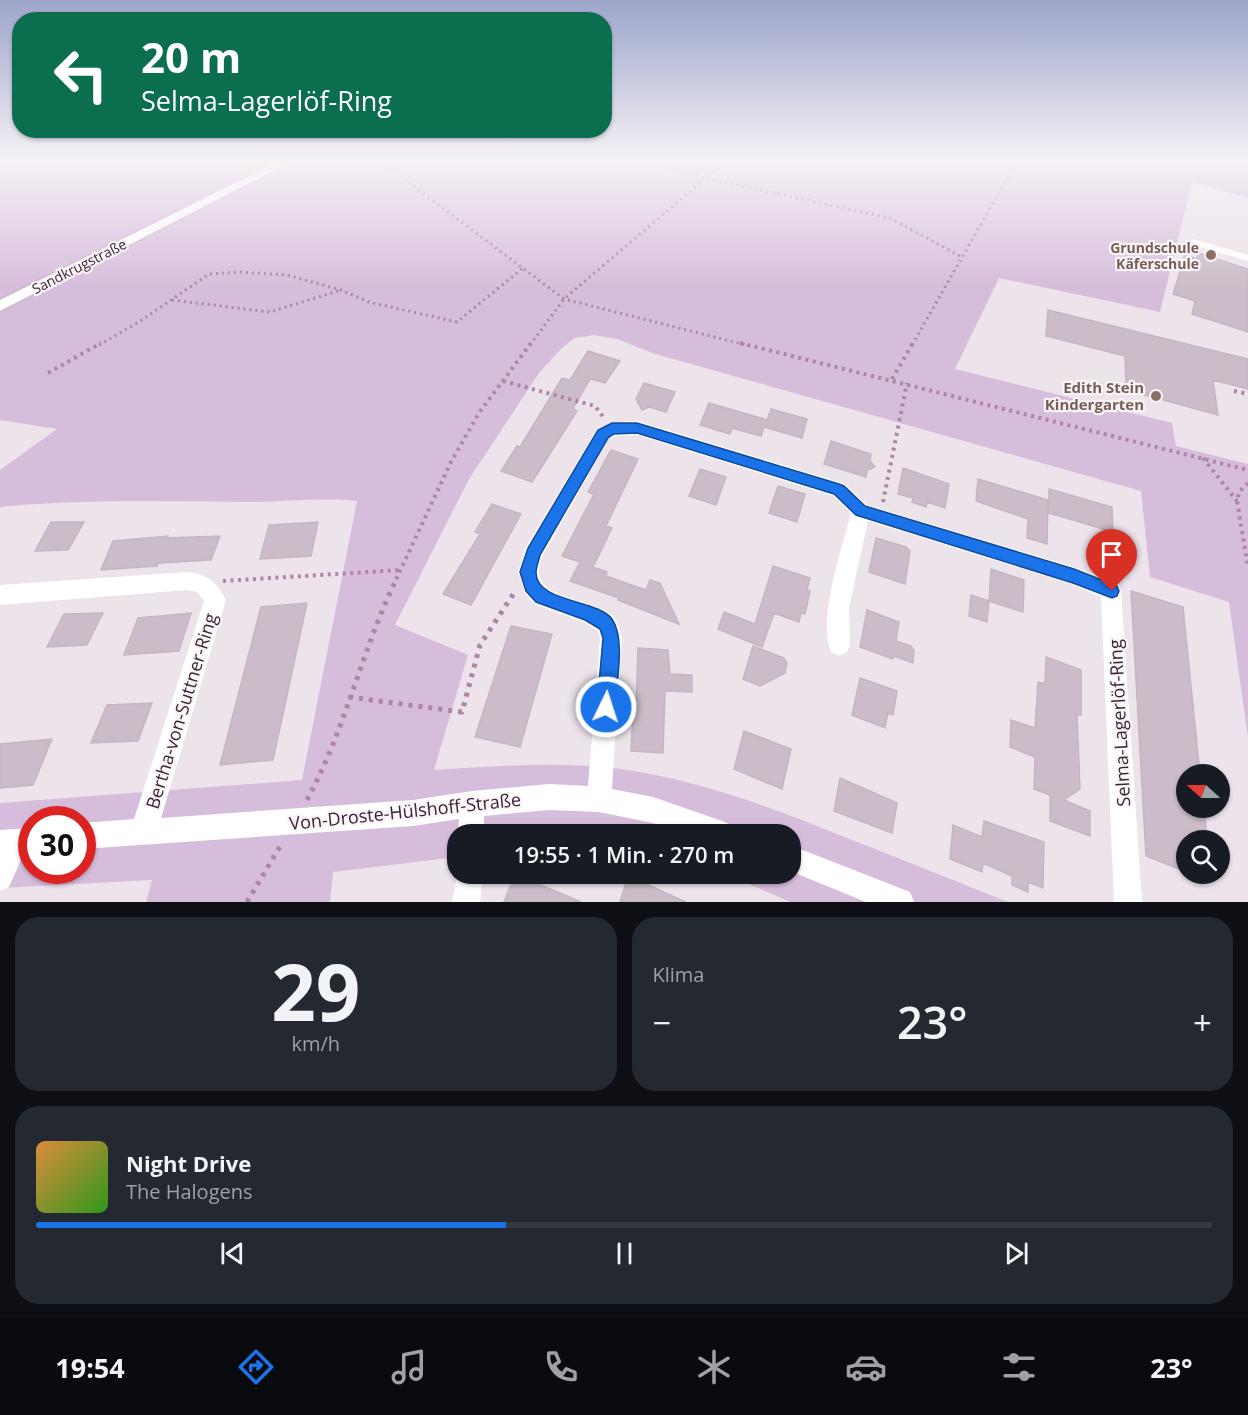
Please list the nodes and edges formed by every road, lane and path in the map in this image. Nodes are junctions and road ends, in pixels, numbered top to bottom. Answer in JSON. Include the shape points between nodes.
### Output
{"nodes":[{"id":1,"x":202,"y":203,"type":"edge"},
{"id":2,"x":437,"y":203,"type":"edge"},
{"id":3,"x":676,"y":203,"type":"edge"},
{"id":4,"x":821,"y":203,"type":"edge"},
{"id":5,"x":993,"y":203,"type":"edge"},
{"id":6,"x":1193,"y":242,"type":"dead end"},
{"id":7,"x":962,"y":257,"type":"junction"},
{"id":8,"x":1248,"y":258,"type":"edge"},
{"id":9,"x":523,"y":268,"type":"junction"},
{"id":10,"x":341,"y":290,"type":"junction"},
{"id":11,"x":564,"y":299,"type":"junction"},
{"id":12,"x":172,"y":300,"type":"junction"},
{"id":13,"x":0,"y":306,"type":"edge"},
{"id":14,"x":48,"y":373,"type":"dead end"},
{"id":15,"x":892,"y":379,"type":"junction"},
{"id":16,"x":503,"y":381,"type":"junction"},
{"id":17,"x":907,"y":383,"type":"junction"},
{"id":18,"x":1234,"y":391,"type":"dead end"},
{"id":19,"x":1248,"y":394,"type":"edge"},
{"id":20,"x":612,"y":429,"type":"junction"},
{"id":21,"x":1202,"y":457,"type":"junction"},
{"id":22,"x":1248,"y":470,"type":"edge"},
{"id":23,"x":1248,"y":483,"type":"edge"},
{"id":24,"x":1237,"y":501,"type":"junction"},
{"id":25,"x":870,"y":514,"type":"junction"},
{"id":26,"x":1248,"y":567,"type":"edge"},
{"id":27,"x":401,"y":570,"type":"junction"},
{"id":28,"x":528,"y":572,"type":"junction"},
{"id":29,"x":201,"y":582,"type":"junction"},
{"id":30,"x":0,"y":595,"type":"edge"},
{"id":31,"x":839,"y":645,"type":"dead end"},
{"id":32,"x":349,"y":697,"type":"junction"},
{"id":33,"x":598,"y":799,"type":"junction"},
{"id":34,"x":472,"y":804,"type":"junction"},
{"id":35,"x":294,"y":823,"type":"junction"},
{"id":36,"x":471,"y":824,"type":"edge"},
{"id":37,"x":693,"y":824,"type":"edge"},
{"id":38,"x":144,"y":830,"type":"junction"},
{"id":39,"x":96,"y":835,"type":"edge"},
{"id":40,"x":15,"y":842,"type":"edge"},
{"id":41,"x":801,"y":862,"type":"edge"},
{"id":42,"x":0,"y":878,"type":"edge"},
{"id":43,"x":470,"y":884,"type":"edge"},
{"id":44,"x":247,"y":902,"type":"edge"},
{"id":45,"x":466,"y":902,"type":"edge"},
{"id":46,"x":900,"y":902,"type":"edge"},
{"id":47,"x":1128,"y":902,"type":"edge"}],
"edges":[{"from":1,"to":13,"type":"street","name":"Sandkrugstraße"},
{"from":2,"to":9,"type":"path"},
{"from":3,"to":11,"type":"path"},
{"from":4,"to":7,"type":"path","via":[[890,218]]},
{"from":5,"to":7,"type":"path"},
{"from":6,"to":8,"type":"lane"},
{"from":7,"to":15,"type":"path"},
{"from":9,"to":10,"type":"path","via":[[457,322],[369,302]]},
{"from":9,"to":11,"type":"path"},
{"from":10,"to":12,"type":"path","via":[[270,312]]},
{"from":10,"to":12,"type":"path","via":[[287,275],[240,272],[209,274]]},
{"from":11,"to":15,"type":"path"},
{"from":11,"to":16,"type":"path"},
{"from":12,"to":14,"type":"path"},
{"from":15,"to":17,"type":"path"},
{"from":16,"to":20,"type":"path","via":[[595,405]]},
{"from":16,"to":27,"type":"path","via":[[451,462]]},
{"from":17,"to":21,"type":"path"},
{"from":17,"to":25,"type":"path"},
{"from":18,"to":19,"type":"path"},
{"from":20,"to":25,"type":"street","name":"Selma-Lagerlöf-Ring","via":[[637,428],[839,490]]},
{"from":20,"to":28,"type":"street","via":[[603,434],[533,553]]},
{"from":21,"to":22,"type":"path"},
{"from":21,"to":24,"type":"path"},
{"from":23,"to":24,"type":"path"},
{"from":24,"to":26,"type":"path"},
{"from":25,"to":31,"type":"street","via":[[838,607]]},
{"from":25,"to":47,"type":"street","name":"Selma-Lagerlöf-Ring","via":[[1112,591]]},
{"from":27,"to":29,"type":"path"},
{"from":27,"to":32,"type":"path"},
{"from":28,"to":32,"type":"path","via":[[480,645],[462,712]]},
{"from":28,"to":33,"type":"street","via":[[532,586],[542,597],[591,615],[606,624],[611,638]]},
{"from":29,"to":30,"type":"street"},
{"from":29,"to":38,"type":"street","name":"Bertha-von-Suttner-Ring","via":[[215,600]]},
{"from":32,"to":35,"type":"path","via":[[321,774]]},
{"from":33,"to":34,"type":"street","name":"Von-Droste-Hülshoff-Straße","via":[[549,797]]},
{"from":33,"to":37,"type":"street","name":"Von-Droste-Hülshoff-Straße","via":[[653,810]]},
{"from":34,"to":35,"type":"street","name":"Von-Droste-Hülshoff-Straße"},
{"from":34,"to":36,"type":"street"},
{"from":35,"to":38,"type":"street","name":"Von-Droste-Hülshoff-Straße"},
{"from":35,"to":44,"type":"path"},
{"from":38,"to":39,"type":"street","name":"Von-Droste-Hülshoff-Straße"},
{"from":40,"to":42,"type":"street"},
{"from":41,"to":46,"type":"street"},
{"from":43,"to":45,"type":"street"}]}
